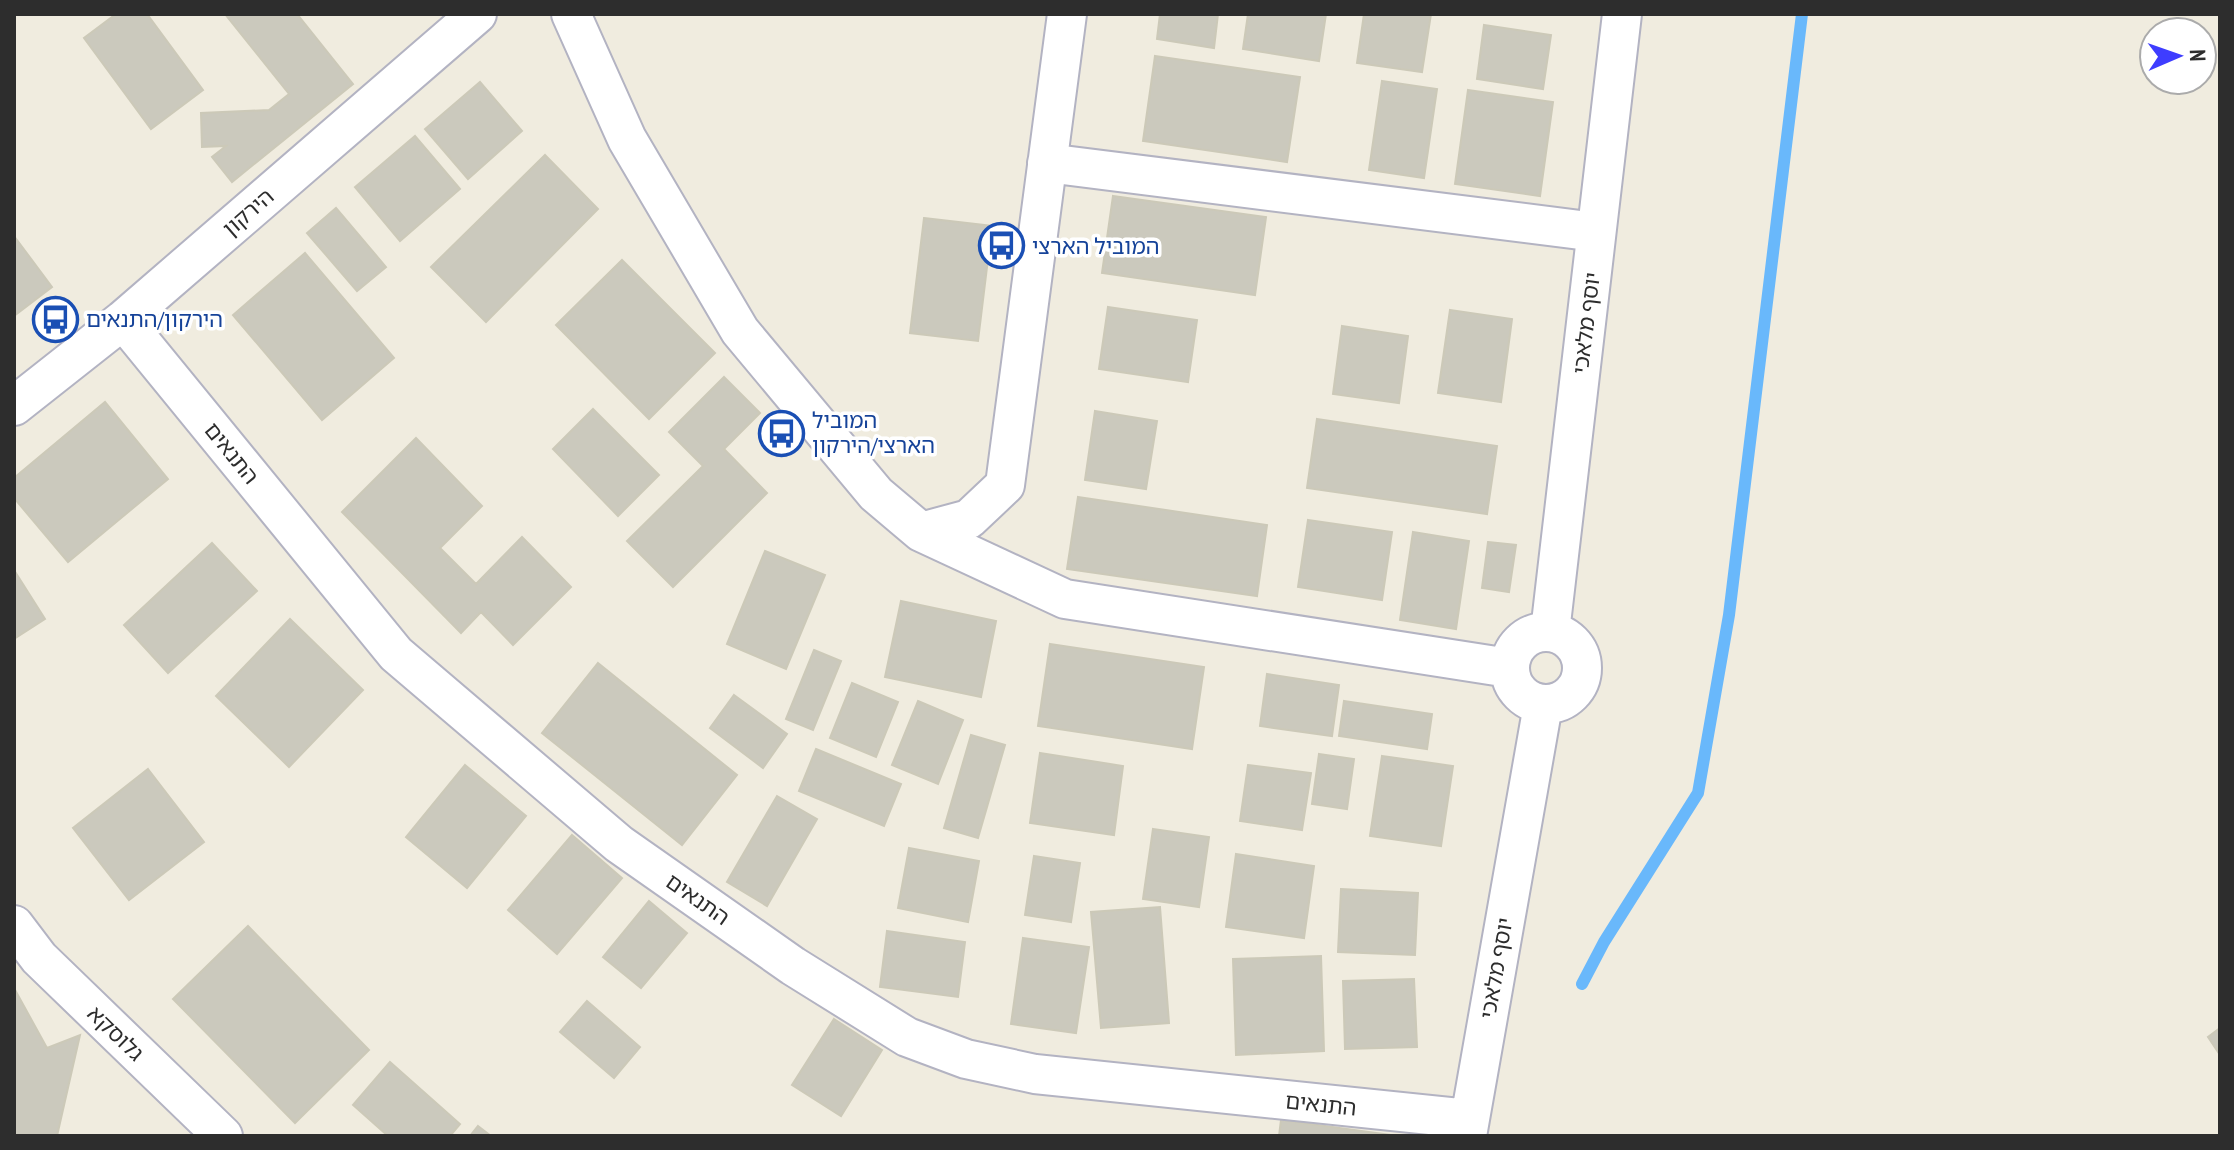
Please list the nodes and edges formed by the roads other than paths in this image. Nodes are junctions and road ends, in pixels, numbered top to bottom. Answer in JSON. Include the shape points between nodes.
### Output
{"nodes":[{"id":1,"x":477,"y":14,"type":"edge"},
{"id":2,"x":571,"y":14,"type":"edge"},
{"id":3,"x":1067,"y":14,"type":"edge"},
{"id":4,"x":1622,"y":14,"type":"edge"},
{"id":5,"x":1047,"y":163,"type":"junction"},
{"id":6,"x":1596,"y":232,"type":"junction"},
{"id":7,"x":123,"y":320,"type":"junction"},
{"id":8,"x":14,"y":406,"type":"edge"},
{"id":9,"x":921,"y":532,"type":"junction"},
{"id":10,"x":1550,"y":632,"type":"junction"},
{"id":11,"x":1509,"y":668,"type":"junction"},
{"id":12,"x":1543,"y":705,"type":"junction"},
{"id":13,"x":14,"y":925,"type":"edge"},
{"id":14,"x":1468,"y":1127,"type":"edge"},
{"id":15,"x":223,"y":1136,"type":"edge"}],
"edges":[{"from":1,"to":7,"type":"street","name":"הירקון"},
{"from":2,"to":9,"type":"street","via":[[627,139],[740,331],[876,494]]},
{"from":3,"to":5,"type":"street"},
{"from":4,"to":6,"type":"street","name":"יוסף מלאכי"},
{"from":5,"to":6,"type":"street"},
{"from":5,"to":9,"type":"street","via":[[1005,485],[969,519]]},
{"from":6,"to":10,"type":"street","name":"יוסף מלאכי"},
{"from":7,"to":8,"type":"street","name":"הירקון"},
{"from":7,"to":14,"type":"street","name":"התנאים","via":[[396,654],[619,844],[793,966],[907,1037],[966,1059],[1035,1074]]},
{"from":9,"to":11,"type":"street","via":[[1065,599]]},
{"from":10,"to":11,"type":"street","via":[[1525,638]]},
{"from":10,"to":12,"type":"street","via":[[1574,645],[1583,669],[1567,698]]},
{"from":11,"to":12,"type":"street","via":[[1518,692]]},
{"from":12,"to":14,"type":"street","name":"יוסף מלאכי"},
{"from":13,"to":15,"type":"street","name":"גלוסקא","via":[[39,958]]}]}
